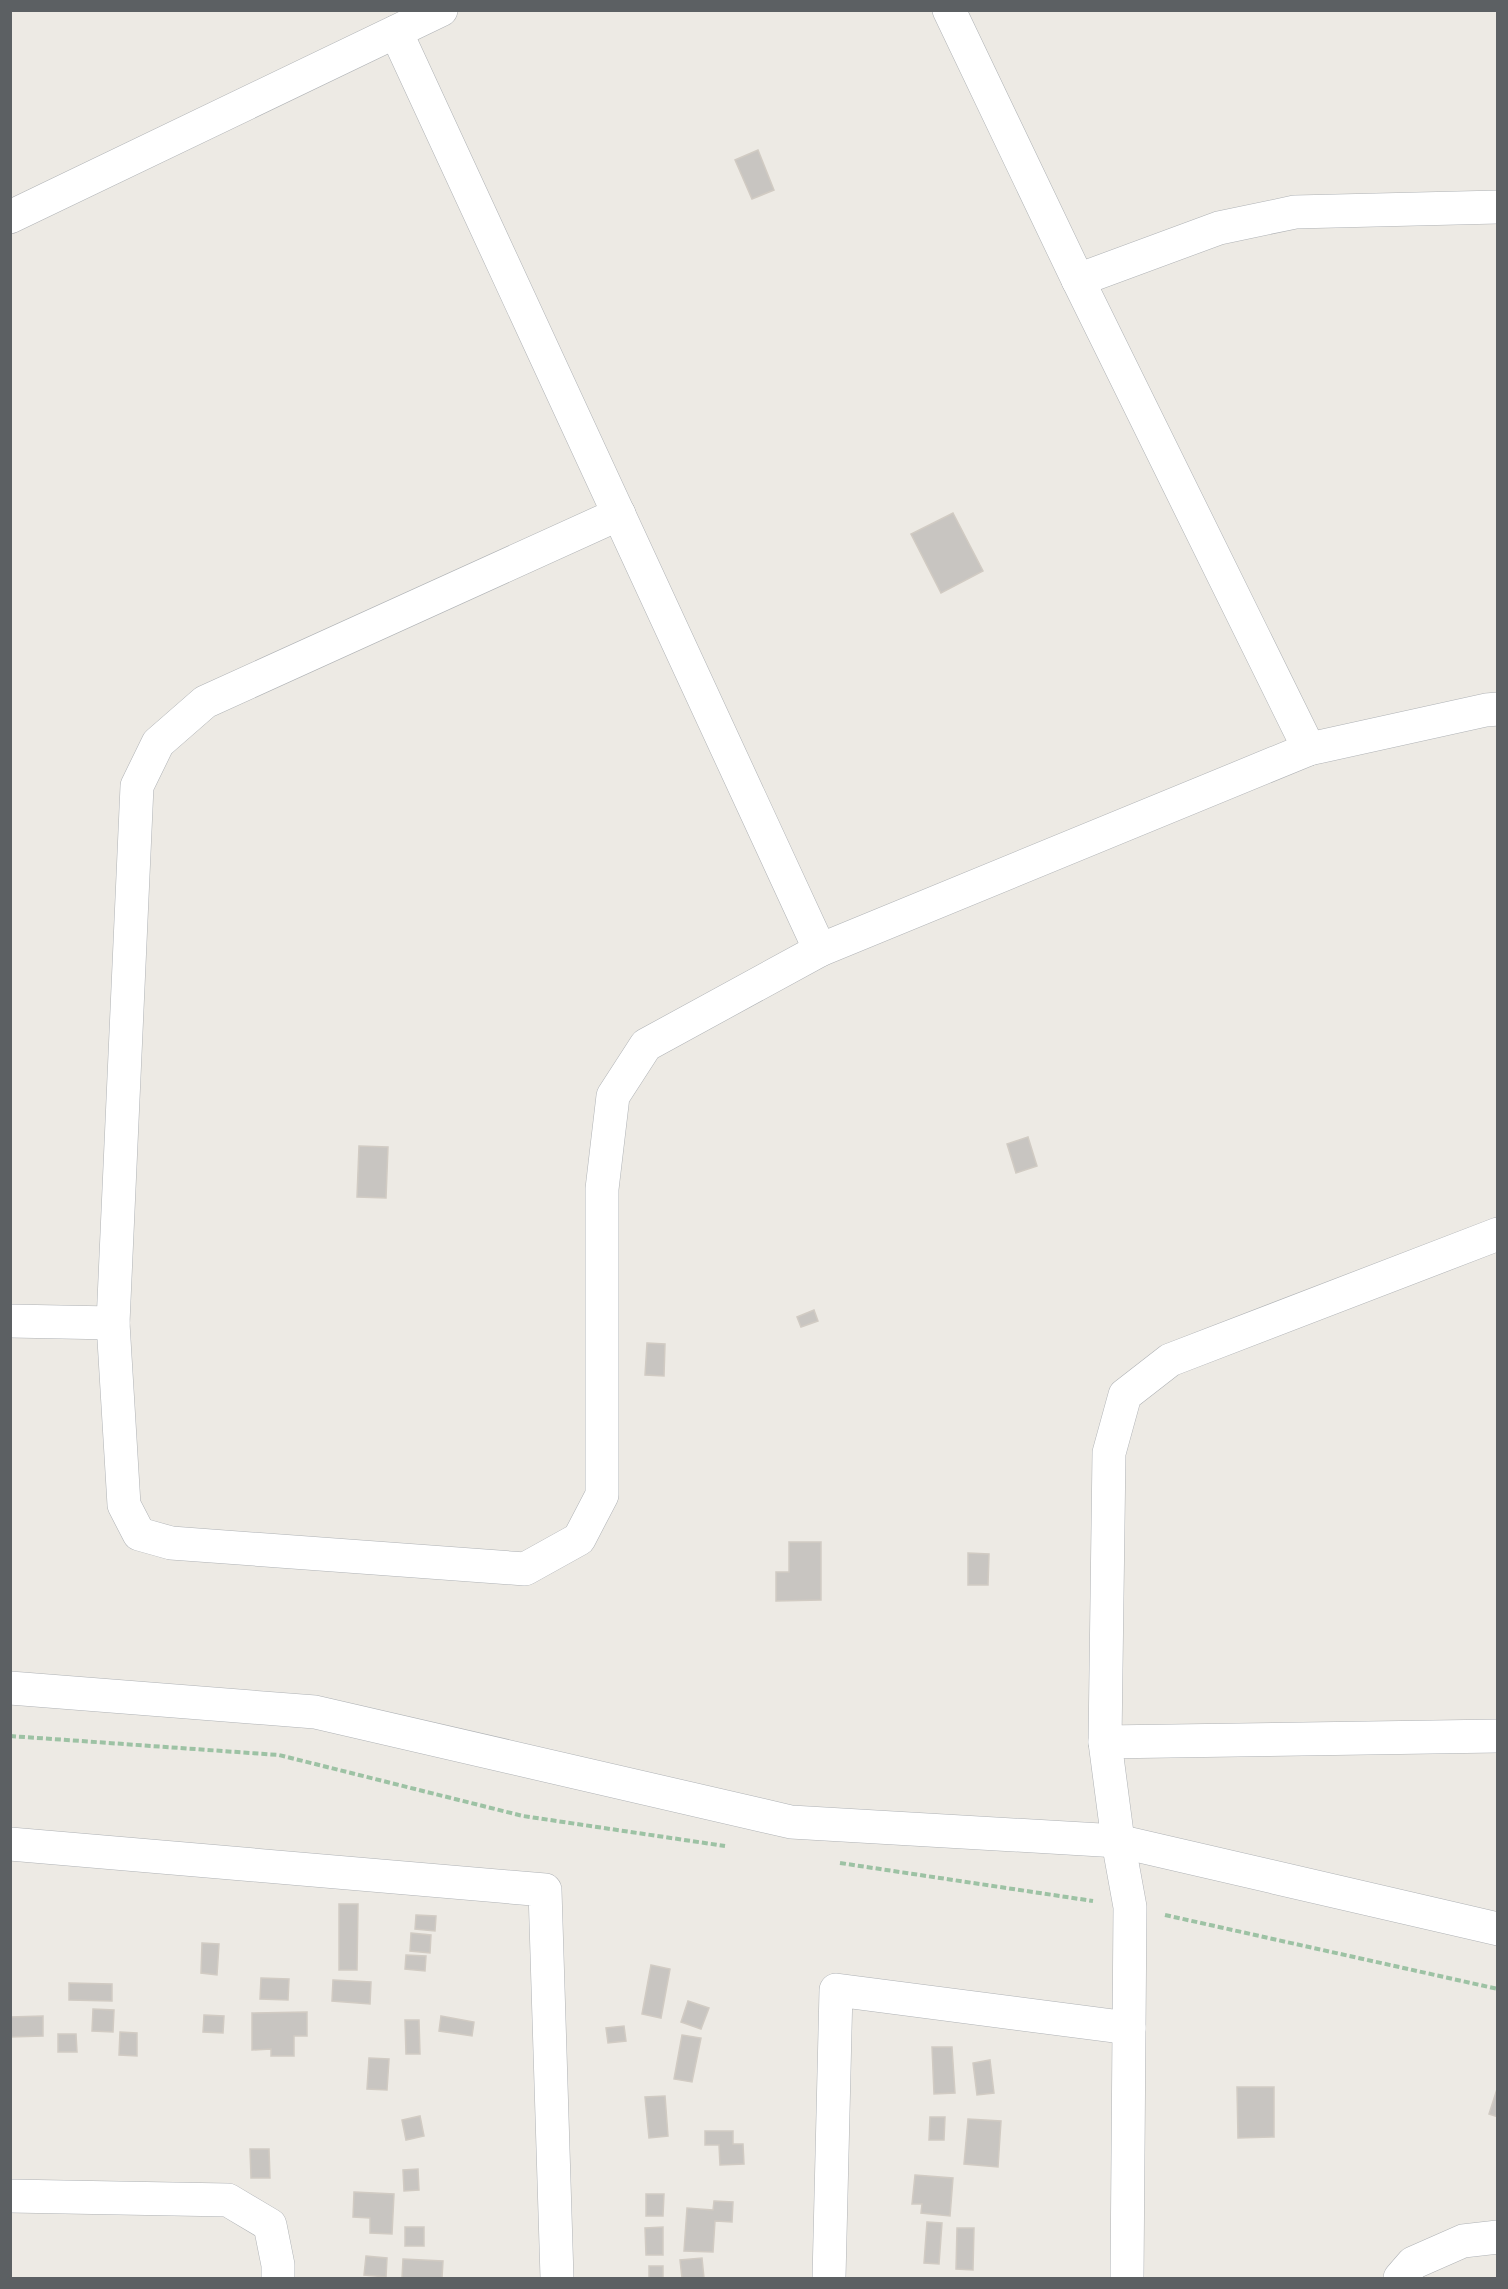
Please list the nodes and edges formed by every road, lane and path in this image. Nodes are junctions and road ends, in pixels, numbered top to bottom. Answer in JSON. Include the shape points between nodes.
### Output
{"nodes":[{"id":1,"x":441,"y":10,"type":"edge"},
{"id":2,"x":949,"y":10,"type":"edge"},
{"id":3,"x":396,"y":32,"type":"junction"},
{"id":4,"x":1497,"y":207,"type":"edge"},
{"id":5,"x":10,"y":218,"type":"edge"},
{"id":6,"x":1078,"y":280,"type":"junction"},
{"id":7,"x":619,"y":514,"type":"junction"},
{"id":8,"x":1497,"y":709,"type":"edge"},
{"id":9,"x":1309,"y":749,"type":"junction"},
{"id":10,"x":820,"y":950,"type":"junction"},
{"id":11,"x":1497,"y":1234,"type":"edge"},
{"id":12,"x":10,"y":1321,"type":"edge"},
{"id":13,"x":113,"y":1323,"type":"junction"},
{"id":14,"x":10,"y":1688,"type":"edge"},
{"id":15,"x":1497,"y":1736,"type":"edge"},
{"id":16,"x":1105,"y":1742,"type":"junction"},
{"id":17,"x":1118,"y":1841,"type":"junction"},
{"id":18,"x":10,"y":1844,"type":"edge"},
{"id":19,"x":1497,"y":1929,"type":"edge"},
{"id":20,"x":1129,"y":2028,"type":"junction"},
{"id":21,"x":10,"y":2196,"type":"edge"},
{"id":22,"x":1497,"y":2237,"type":"edge"},
{"id":23,"x":278,"y":2278,"type":"edge"},
{"id":24,"x":557,"y":2278,"type":"edge"},
{"id":25,"x":829,"y":2278,"type":"edge"},
{"id":26,"x":1127,"y":2278,"type":"edge"},
{"id":27,"x":1400,"y":2278,"type":"edge"}],
"edges":[{"from":1,"to":3,"type":"street"},
{"from":2,"to":6,"type":"street"},
{"from":3,"to":5,"type":"street"},
{"from":3,"to":7,"type":"street"},
{"from":4,"to":6,"type":"street","via":[[1295,212],[1219,228]]},
{"from":6,"to":9,"type":"street"},
{"from":7,"to":10,"type":"street"},
{"from":7,"to":13,"type":"street","via":[[205,702],[158,743],[137,786]]},
{"from":8,"to":9,"type":"street"},
{"from":9,"to":10,"type":"street"},
{"from":10,"to":13,"type":"street","via":[[646,1045],[613,1096],[602,1189],[602,1495],[579,1539],[525,1569],[171,1543],[139,1534],[123,1505]]},
{"from":11,"to":16,"type":"street","via":[[1170,1360],[1125,1395],[1109,1453]]},
{"from":12,"to":13,"type":"street"},
{"from":14,"to":17,"type":"street","via":[[315,1712],[791,1822]]},
{"from":15,"to":16,"type":"street"},
{"from":16,"to":17,"type":"street"},
{"from":17,"to":19,"type":"street"},
{"from":17,"to":20,"type":"street","via":[[1130,1907]]},
{"from":18,"to":24,"type":"street","via":[[545,1890]]},
{"from":20,"to":25,"type":"street","via":[[836,1990]]},
{"from":20,"to":26,"type":"street"},
{"from":21,"to":23,"type":"street","via":[[228,2200],[270,2225]]},
{"from":22,"to":27,"type":"street","via":[[1463,2241],[1413,2263]]}]}
